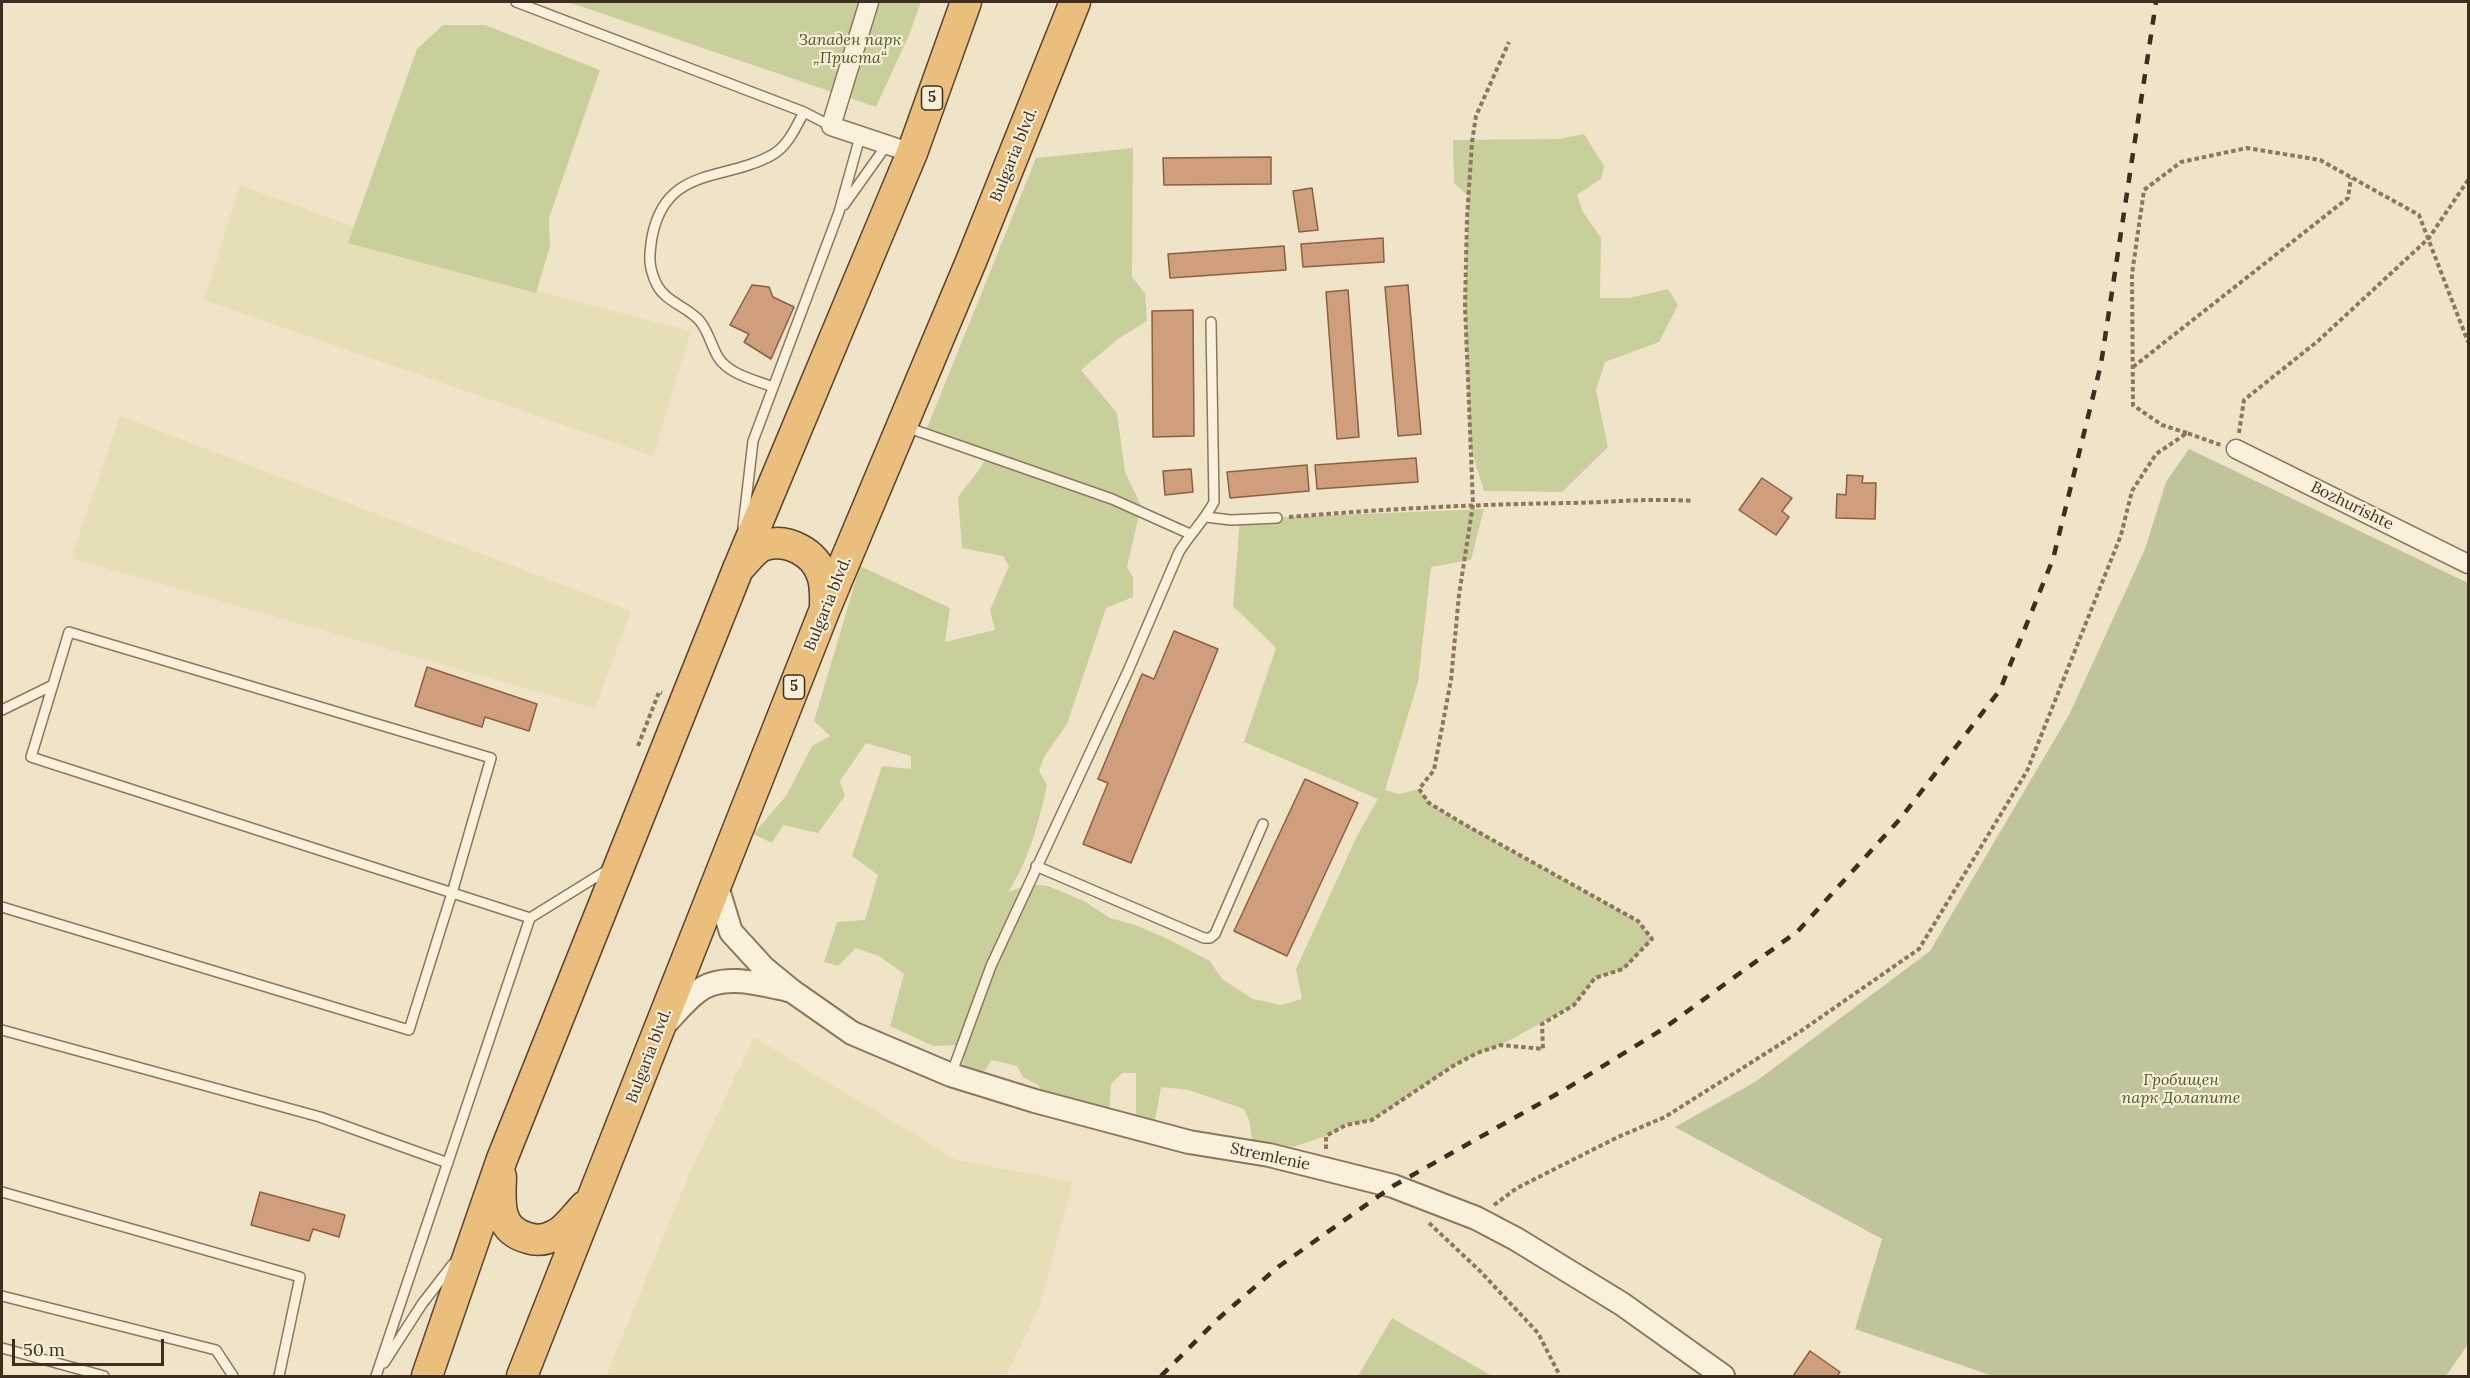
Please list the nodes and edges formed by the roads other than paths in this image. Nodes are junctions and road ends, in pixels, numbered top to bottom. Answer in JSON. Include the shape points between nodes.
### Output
{"nodes":[{"id":1,"x":516,"y":2,"type":"edge"},
{"id":2,"x":869,"y":2,"type":"edge"},
{"id":3,"x":966,"y":2,"type":"edge"},
{"id":4,"x":1075,"y":2,"type":"edge"},
{"id":5,"x":804,"y":112,"type":"junction"},
{"id":6,"x":831,"y":126,"type":"junction"},
{"id":7,"x":860,"y":137,"type":"junction"},
{"id":8,"x":899,"y":150,"type":"junction"},
{"id":9,"x":839,"y":212,"type":"junction"},
{"id":10,"x":1211,"y":322,"type":"dead end"},
{"id":11,"x":773,"y":387,"type":"junction"},
{"id":12,"x":903,"y":426,"type":"junction"},
{"id":13,"x":2236,"y":449,"type":"road end"},
{"id":14,"x":1206,"y":517,"type":"junction"},
{"id":15,"x":1277,"y":518,"type":"road end"},
{"id":16,"x":1190,"y":534,"type":"junction"},
{"id":17,"x":2469,"y":564,"type":"edge"},
{"id":18,"x":738,"y":569,"type":"junction"},
{"id":19,"x":825,"y":609,"type":"junction"},
{"id":20,"x":53,"y":685,"type":"junction"},
{"id":21,"x":2,"y":710,"type":"edge"},
{"id":22,"x":1263,"y":824,"type":"dead end"},
{"id":23,"x":621,"y":862,"type":"junction"},
{"id":24,"x":1036,"y":867,"type":"junction"},
{"id":25,"x":716,"y":883,"type":"junction"},
{"id":26,"x":452,"y":893,"type":"junction"},
{"id":27,"x":2,"y":907,"type":"edge"},
{"id":28,"x":530,"y":918,"type":"junction"},
{"id":29,"x":792,"y":991,"type":"junction"},
{"id":30,"x":2,"y":1030,"type":"edge"},
{"id":31,"x":658,"y":1030,"type":"junction"},
{"id":32,"x":951,"y":1075,"type":"junction"},
{"id":33,"x":502,"y":1159,"type":"junction"},
{"id":34,"x":448,"y":1163,"type":"junction"},
{"id":35,"x":2,"y":1192,"type":"edge"},
{"id":36,"x":593,"y":1198,"type":"junction"},
{"id":37,"x":475,"y":1234,"type":"junction"},
{"id":38,"x":2,"y":1296,"type":"edge"},
{"id":39,"x":2,"y":1348,"type":"edge"},
{"id":40,"x":376,"y":1376,"type":"edge"},
{"id":41,"x":104,"y":1377,"type":"edge"},
{"id":42,"x":233,"y":1377,"type":"edge"},
{"id":43,"x":279,"y":1377,"type":"edge"},
{"id":44,"x":427,"y":1377,"type":"edge"},
{"id":45,"x":522,"y":1377,"type":"edge"},
{"id":46,"x":1724,"y":1377,"type":"edge"}],
"edges":[{"from":1,"to":5,"type":"lane"},
{"from":2,"to":6,"type":"street"},
{"from":3,"to":8,"type":"highway","number":"5"},
{"from":4,"to":12,"type":"highway","name":"Bulgaria blvd.","number":"5"},
{"from":5,"to":6,"type":"lane"},
{"from":5,"to":11,"type":"lane","via":[[789,141],[774,155],[689,182],[667,201],[654,229],[648,260],[658,287],[699,320],[718,359],[735,372]]},
{"from":6,"to":7,"type":"street"},
{"from":7,"to":8,"type":"street"},
{"from":7,"to":9,"type":"lane"},
{"from":8,"to":9,"type":"lane"},
{"from":8,"to":18,"type":"highway","number":"5"},
{"from":9,"to":11,"type":"lane"},
{"from":10,"to":14,"type":"lane","via":[[1214,502]]},
{"from":11,"to":18,"type":"lane","via":[[753,441]]},
{"from":12,"to":16,"type":"lane","via":[[1112,499]]},
{"from":12,"to":19,"type":"highway","name":"Bulgaria blvd.","number":"5"},
{"from":13,"to":17,"type":"street","name":"Bozhurishte"},
{"from":14,"to":15,"type":"lane"},
{"from":14,"to":16,"type":"lane"},
{"from":16,"to":24,"type":"lane"},
{"from":18,"to":19,"type":"highway","via":[[763,546],[792,546],[816,562],[823,576]]},
{"from":18,"to":23,"type":"highway","number":"5"},
{"from":19,"to":25,"type":"highway","name":"Bulgaria blvd.","number":"5"},
{"from":20,"to":21,"type":"lane"},
{"from":20,"to":26,"type":"lane","via":[[31,757]]},
{"from":20,"to":26,"type":"lane","via":[[69,632],[490,758]]},
{"from":22,"to":24,"type":"lane","via":[[1210,939]]},
{"from":23,"to":28,"type":"lane"},
{"from":23,"to":33,"type":"highway","number":"5"},
{"from":24,"to":32,"type":"lane","via":[[991,966]]},
{"from":25,"to":29,"type":"street","name":"Stremlenie","via":[[730,932]]},
{"from":25,"to":31,"type":"highway","name":"Bulgaria blvd.","number":"5"},
{"from":26,"to":27,"type":"lane","via":[[409,1030]]},
{"from":26,"to":28,"type":"lane"},
{"from":28,"to":34,"type":"lane"},
{"from":29,"to":31,"type":"street","via":[[743,980],[720,983],[699,990]]},
{"from":29,"to":32,"type":"street","name":"Stremlenie","via":[[852,1033]]},
{"from":30,"to":34,"type":"lane","via":[[320,1117]]},
{"from":31,"to":36,"type":"highway","name":"Bulgaria blvd.","number":"5"},
{"from":32,"to":46,"type":"street","name":"Stremlenie","via":[[1189,1142],[1269,1155],[1393,1186],[1516,1239],[1622,1304]]},
{"from":33,"to":36,"type":"highway","via":[[500,1200],[504,1220],[515,1235],[537,1241],[557,1235]]},
{"from":33,"to":37,"type":"highway","number":"5"},
{"from":34,"to":40,"type":"lane"},
{"from":35,"to":43,"type":"lane","via":[[300,1277]]},
{"from":36,"to":45,"type":"highway","name":"Bulgaria blvd.","number":"5"},
{"from":37,"to":40,"type":"lane","via":[[422,1304]]},
{"from":37,"to":44,"type":"highway","number":"5"},
{"from":38,"to":42,"type":"lane","via":[[216,1350]]},
{"from":39,"to":41,"type":"lane"}]}
